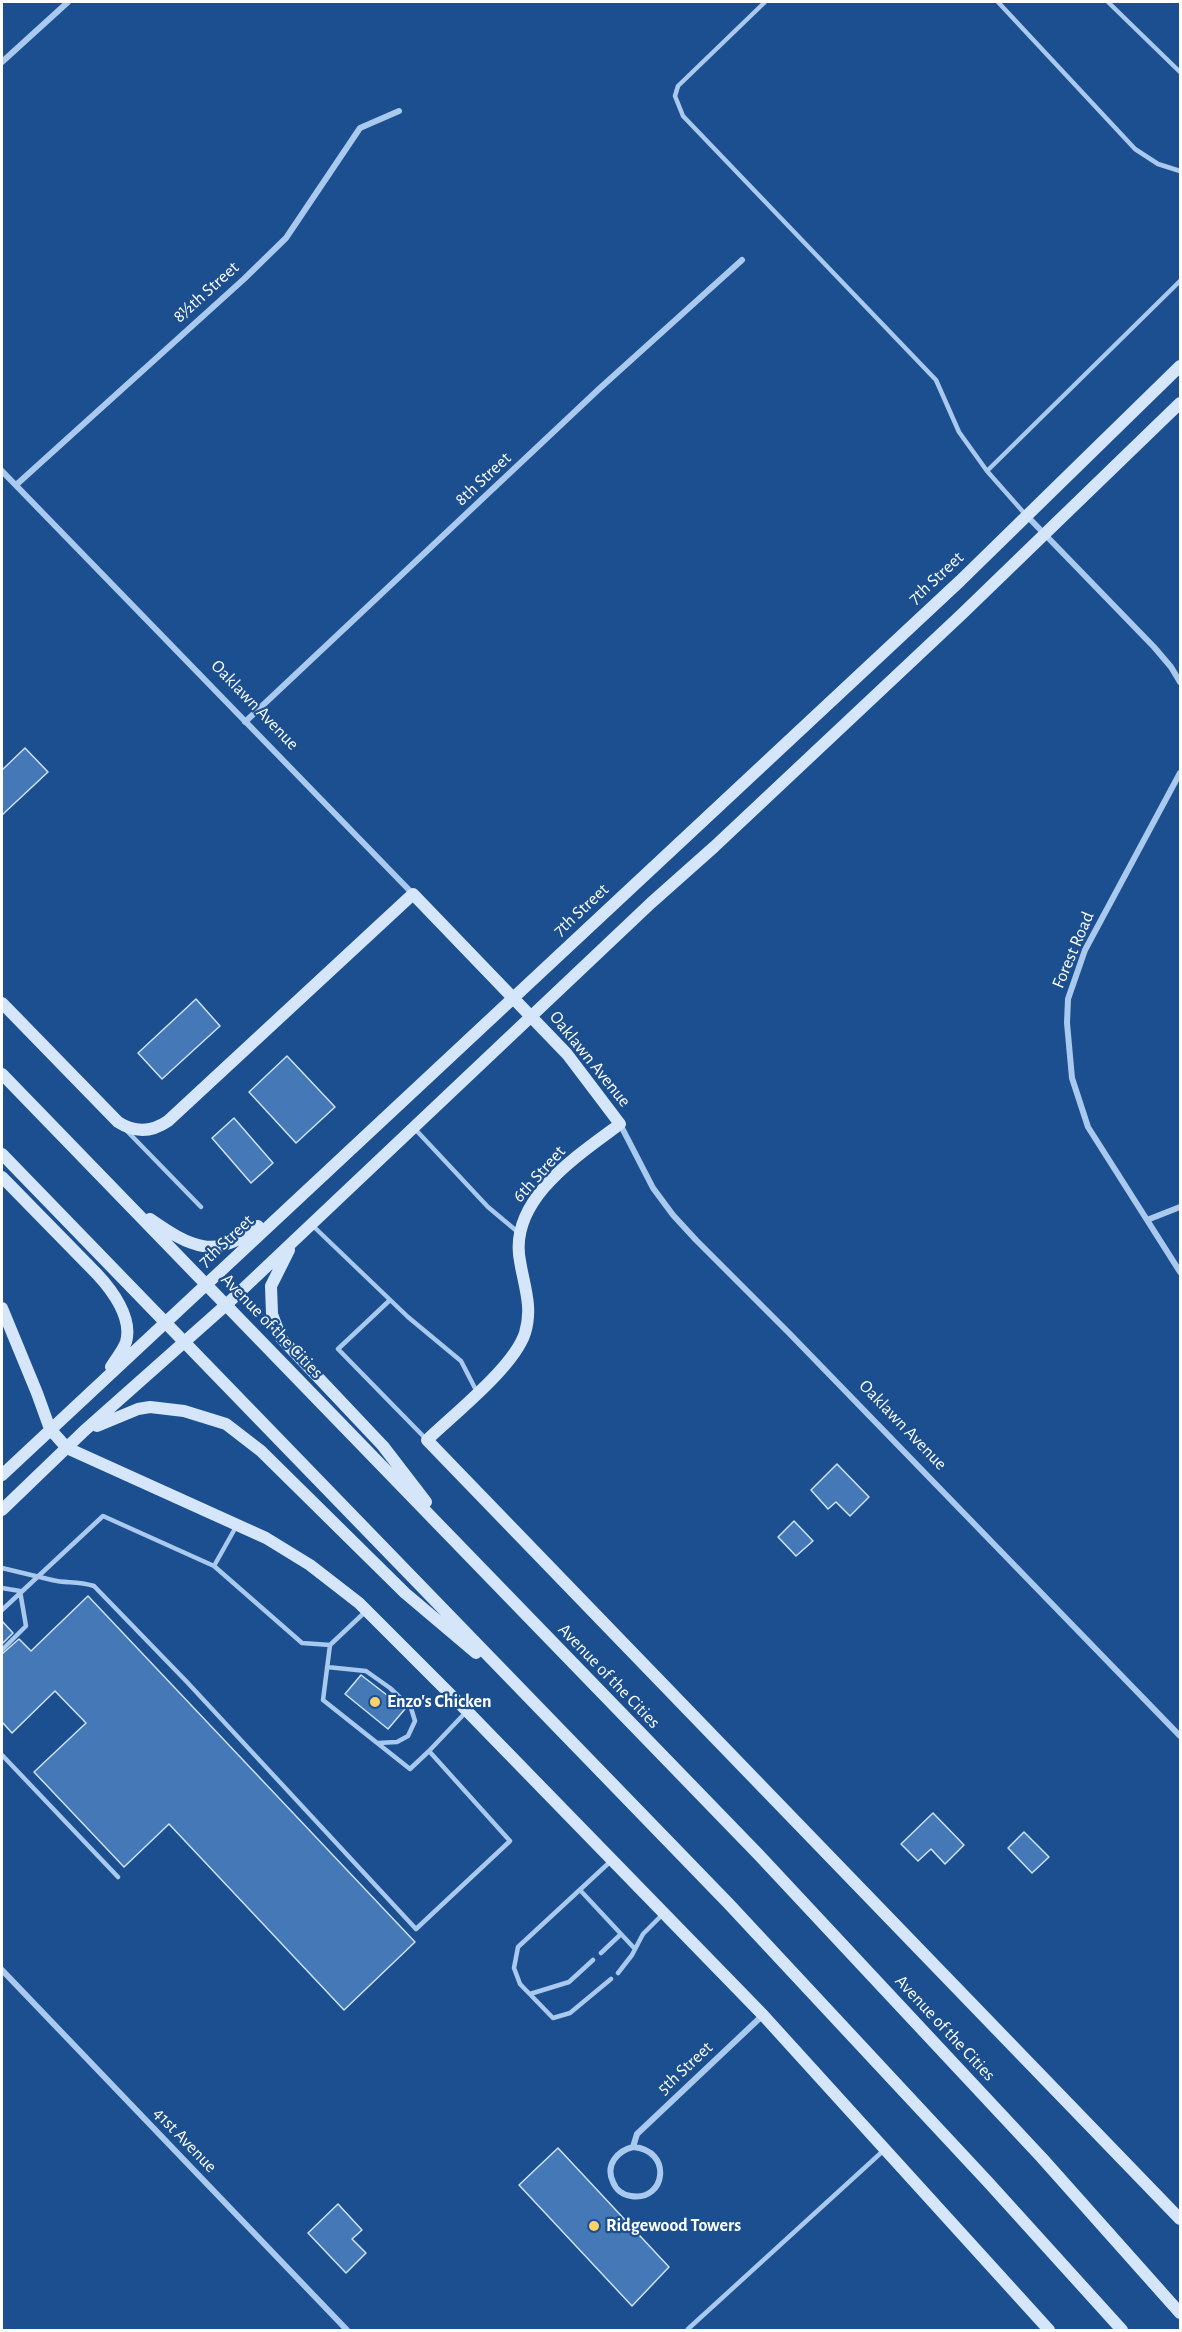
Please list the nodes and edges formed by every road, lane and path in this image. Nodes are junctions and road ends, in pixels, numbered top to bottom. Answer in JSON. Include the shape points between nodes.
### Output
{"nodes":[{"id":1,"x":68,"y":2,"type":"edge"},
{"id":2,"x":765,"y":2,"type":"edge"},
{"id":3,"x":998,"y":2,"type":"edge"},
{"id":4,"x":1108,"y":2,"type":"edge"},
{"id":5,"x":2,"y":62,"type":"edge"},
{"id":6,"x":1180,"y":72,"type":"edge"},
{"id":7,"x":399,"y":111,"type":"dead end"},
{"id":8,"x":1180,"y":171,"type":"edge"},
{"id":9,"x":742,"y":260,"type":"dead end"},
{"id":10,"x":1180,"y":281,"type":"edge"},
{"id":11,"x":1180,"y":366,"type":"edge"},
{"id":12,"x":1180,"y":403,"type":"edge"},
{"id":13,"x":2,"y":471,"type":"edge"},
{"id":14,"x":987,"y":471,"type":"junction"},
{"id":15,"x":16,"y":485,"type":"junction"},
{"id":16,"x":1027,"y":516,"type":"junction"},
{"id":17,"x":1045,"y":534,"type":"junction"},
{"id":18,"x":1180,"y":682,"type":"edge"},
{"id":19,"x":245,"y":722,"type":"junction"},
{"id":20,"x":1180,"y":773,"type":"edge"},
{"id":21,"x":413,"y":894,"type":"junction"},
{"id":22,"x":512,"y":998,"type":"junction"},
{"id":23,"x":2,"y":1004,"type":"edge"},
{"id":24,"x":532,"y":1017,"type":"junction"},
{"id":25,"x":2,"y":1074,"type":"edge"},
{"id":26,"x":118,"y":1122,"type":"junction"},
{"id":27,"x":620,"y":1124,"type":"junction"},
{"id":28,"x":414,"y":1128,"type":"junction"},
{"id":29,"x":2,"y":1154,"type":"edge"},
{"id":30,"x":2,"y":1177,"type":"edge"},
{"id":31,"x":311,"y":1185,"type":"junction"},
{"id":32,"x":128,"y":1204,"type":"junction"},
{"id":33,"x":201,"y":1207,"type":"dead end"},
{"id":34,"x":1180,"y":1207,"type":"edge"},
{"id":35,"x":1147,"y":1220,"type":"junction"},
{"id":36,"x":311,"y":1224,"type":"junction"},
{"id":37,"x":519,"y":1233,"type":"junction"},
{"id":38,"x":294,"y":1240,"type":"junction"},
{"id":39,"x":1180,"y":1272,"type":"edge"},
{"id":40,"x":206,"y":1285,"type":"junction"},
{"id":41,"x":390,"y":1300,"type":"junction"},
{"id":42,"x":226,"y":1305,"type":"junction"},
{"id":43,"x":2,"y":1308,"type":"edge"},
{"id":44,"x":165,"y":1322,"type":"junction"},
{"id":45,"x":185,"y":1342,"type":"junction"},
{"id":46,"x":103,"y":1381,"type":"junction"},
{"id":47,"x":477,"y":1392,"type":"junction"},
{"id":48,"x":50,"y":1429,"type":"junction"},
{"id":49,"x":84,"y":1431,"type":"junction"},
{"id":50,"x":427,"y":1440,"type":"junction"},
{"id":51,"x":67,"y":1448,"type":"junction"},
{"id":52,"x":2,"y":1475,"type":"edge"},
{"id":53,"x":2,"y":1510,"type":"edge"},
{"id":54,"x":237,"y":1525,"type":"junction"},
{"id":55,"x":468,"y":1554,"type":"junction"},
{"id":56,"x":214,"y":1566,"type":"junction"},
{"id":57,"x":2,"y":1568,"type":"edge"},
{"id":58,"x":38,"y":1575,"type":"junction"},
{"id":59,"x":2,"y":1588,"type":"edge"},
{"id":60,"x":20,"y":1591,"type":"junction"},
{"id":61,"x":2,"y":1610,"type":"edge"},
{"id":62,"x":366,"y":1610,"type":"junction"},
{"id":63,"x":330,"y":1645,"type":"junction"},
{"id":64,"x":2,"y":1650,"type":"edge"},
{"id":65,"x":327,"y":1667,"type":"junction"},
{"id":66,"x":535,"y":1704,"type":"junction"},
{"id":67,"x":467,"y":1711,"type":"junction"},
{"id":68,"x":1180,"y":1736,"type":"edge"},
{"id":69,"x":378,"y":1743,"type":"junction"},
{"id":70,"x":429,"y":1751,"type":"junction"},
{"id":71,"x":2,"y":1755,"type":"edge"},
{"id":72,"x":613,"y":1860,"type":"junction"},
{"id":73,"x":118,"y":1877,"type":"dead end"},
{"id":74,"x":580,"y":1890,"type":"junction"},
{"id":75,"x":664,"y":1912,"type":"junction"},
{"id":76,"x":621,"y":1934,"type":"junction"},
{"id":77,"x":635,"y":1949,"type":"junction"},
{"id":78,"x":601,"y":1953,"type":"dead end"},
{"id":79,"x":593,"y":1960,"type":"dead end"},
{"id":80,"x":2,"y":1970,"type":"edge"},
{"id":81,"x":618,"y":1973,"type":"dead end"},
{"id":82,"x":612,"y":1979,"type":"dead end"},
{"id":83,"x":530,"y":1994,"type":"junction"},
{"id":84,"x":763,"y":2015,"type":"junction"},
{"id":85,"x":633,"y":2147,"type":"junction"},
{"id":86,"x":886,"y":2149,"type":"junction"},
{"id":87,"x":1180,"y":2219,"type":"edge"},
{"id":88,"x":1180,"y":2313,"type":"edge"},
{"id":89,"x":688,"y":2330,"type":"edge"},
{"id":90,"x":347,"y":2331,"type":"edge"},
{"id":91,"x":1049,"y":2331,"type":"edge"},
{"id":92,"x":1122,"y":2331,"type":"edge"}],
"edges":[{"from":1,"to":5,"type":"street"},
{"from":2,"to":14,"type":"lane","via":[[678,86],[675,96],[683,116],[936,380],[959,432]]},
{"from":3,"to":8,"type":"lane","via":[[1135,149],[1158,164]]},
{"from":4,"to":6,"type":"lane"},
{"from":7,"to":15,"type":"street","name":"8½th Street","via":[[360,128],[286,238]]},
{"from":9,"to":19,"type":"street","name":"8th Street"},
{"from":10,"to":14,"type":"lane"},
{"from":11,"to":16,"type":"main road","name":"7th Street"},
{"from":12,"to":17,"type":"main road"},
{"from":13,"to":15,"type":"street","name":"Oaklawn Avenue"},
{"from":14,"to":16,"type":"lane"},
{"from":15,"to":19,"type":"street","name":"Oaklawn Avenue"},
{"from":16,"to":17,"type":"street"},
{"from":16,"to":22,"type":"main road","name":"7th Street"},
{"from":17,"to":18,"type":"street","via":[[1154,647]]},
{"from":17,"to":24,"type":"main road"},
{"from":19,"to":21,"type":"street","name":"Oaklawn Avenue"},
{"from":20,"to":35,"type":"street","name":"Forest Road","via":[[1089,941],[1068,999],[1068,1049],[1082,1111],[1088,1127]]},
{"from":21,"to":22,"type":"main road","name":"Oaklawn Avenue"},
{"from":21,"to":26,"type":"main road","via":[[168,1121],[140,1131]]},
{"from":22,"to":24,"type":"main road","name":"Oaklawn Avenue"},
{"from":22,"to":31,"type":"main road","name":"7th Street"},
{"from":23,"to":26,"type":"main road"},
{"from":24,"to":27,"type":"main road","name":"Oaklawn Avenue","via":[[567,1054]]},
{"from":24,"to":28,"type":"main road"},
{"from":25,"to":32,"type":"main road","name":"Avenue of the Cities"},
{"from":26,"to":33,"type":"lane"},
{"from":27,"to":37,"type":"main road","name":"6th Street","via":[[555,1177],[529,1207]]},
{"from":27,"to":68,"type":"street","name":"Oaklawn Avenue","via":[[653,1188],[696,1240]]},
{"from":28,"to":36,"type":"main road"},
{"from":28,"to":37,"type":"lane","via":[[488,1207]]},
{"from":29,"to":44,"type":"main road"},
{"from":30,"to":46,"type":"main road","via":[[117,1299],[126,1322],[126,1343]]},
{"from":31,"to":32,"type":"main road","via":[[246,1236],[206,1248],[172,1234]]},
{"from":31,"to":40,"type":"main road","name":"7th Street"},
{"from":32,"to":40,"type":"main road","name":"Avenue of the Cities"},
{"from":34,"to":35,"type":"street"},
{"from":35,"to":39,"type":"street","name":"Forest Road"},
{"from":36,"to":38,"type":"main road"},
{"from":36,"to":41,"type":"lane"},
{"from":37,"to":47,"type":"main road","name":"6th Street","via":[[520,1261],[529,1302],[525,1334],[512,1358]]},
{"from":38,"to":42,"type":"main road"},
{"from":38,"to":55,"type":"main road","via":[[271,1286],[272,1314],[281,1338],[383,1446]]},
{"from":40,"to":42,"type":"main road","name":"Avenue of the Cities"},
{"from":40,"to":44,"type":"main road","name":"7th Street"},
{"from":41,"to":47,"type":"lane","via":[[461,1361]]},
{"from":41,"to":50,"type":"lane","name":"Avenue of the Cities","via":[[338,1349]]},
{"from":42,"to":45,"type":"main road"},
{"from":42,"to":55,"type":"main road","name":"Avenue of the Cities"},
{"from":43,"to":48,"type":"main road"},
{"from":44,"to":45,"type":"main road"},
{"from":44,"to":46,"type":"main road","name":"7th Street"},
{"from":45,"to":49,"type":"main road"},
{"from":45,"to":66,"type":"main road"},
{"from":46,"to":48,"type":"main road","name":"7th Street"},
{"from":47,"to":50,"type":"main road","name":"6th Street"},
{"from":48,"to":51,"type":"main road"},
{"from":48,"to":52,"type":"main road","name":"7th Street"},
{"from":49,"to":51,"type":"main road"},
{"from":49,"to":66,"type":"main road","via":[[150,1407],[184,1411],[226,1424],[268,1458],[405,1593]]},
{"from":50,"to":87,"type":"main road","name":"Avenue of the Cities"},
{"from":51,"to":53,"type":"main road"},
{"from":51,"to":54,"type":"main road"},
{"from":54,"to":56,"type":"lane"},
{"from":54,"to":62,"type":"main road","via":[[310,1565]]},
{"from":55,"to":88,"type":"main road","name":"Avenue of the Cities","via":[[758,1854],[1042,2158]]},
{"from":56,"to":58,"type":"lane","via":[[103,1516]]},
{"from":56,"to":63,"type":"lane","via":[[302,1643]]},
{"from":57,"to":58,"type":"lane"},
{"from":58,"to":60,"type":"lane"},
{"from":58,"to":70,"type":"lane","via":[[94,1586],[416,1929],[510,1841]]},
{"from":59,"to":60,"type":"lane"},
{"from":60,"to":61,"type":"lane"},
{"from":60,"to":64,"type":"lane","via":[[26,1626]]},
{"from":62,"to":63,"type":"lane"},
{"from":62,"to":67,"type":"main road"},
{"from":63,"to":65,"type":"lane"},
{"from":65,"to":69,"type":"lane","via":[[323,1700]]},
{"from":65,"to":69,"type":"lane","via":[[366,1671],[411,1708],[415,1721],[408,1736],[397,1742]]},
{"from":66,"to":92,"type":"main road","via":[[864,2047]]},
{"from":67,"to":70,"type":"lane"},
{"from":67,"to":72,"type":"main road"},
{"from":69,"to":70,"type":"lane","via":[[410,1769]]},
{"from":71,"to":73,"type":"lane"},
{"from":72,"to":74,"type":"lane"},
{"from":72,"to":75,"type":"main road"},
{"from":74,"to":76,"type":"lane"},
{"from":74,"to":83,"type":"lane","via":[[518,1947],[514,1968],[520,1984]]},
{"from":75,"to":77,"type":"lane"},
{"from":75,"to":84,"type":"main road"},
{"from":76,"to":77,"type":"lane"},
{"from":76,"to":78,"type":"lane"},
{"from":77,"to":81,"type":"lane"},
{"from":79,"to":83,"type":"lane","via":[[569,1982]]},
{"from":80,"to":90,"type":"street","name":"41st Avenue"},
{"from":82,"to":83,"type":"lane","via":[[570,2013],[553,2018]]},
{"from":84,"to":85,"type":"street","name":"5th Street","via":[[637,2134]]},
{"from":84,"to":86,"type":"main road"},
{"from":85,"to":85,"type":"street","name":"5th Street","via":[[655,2156],[661,2172],[655,2188],[641,2196],[618,2190],[611,2176],[619,2153]]},
{"from":86,"to":89,"type":"lane"},
{"from":86,"to":91,"type":"main road"}]}
